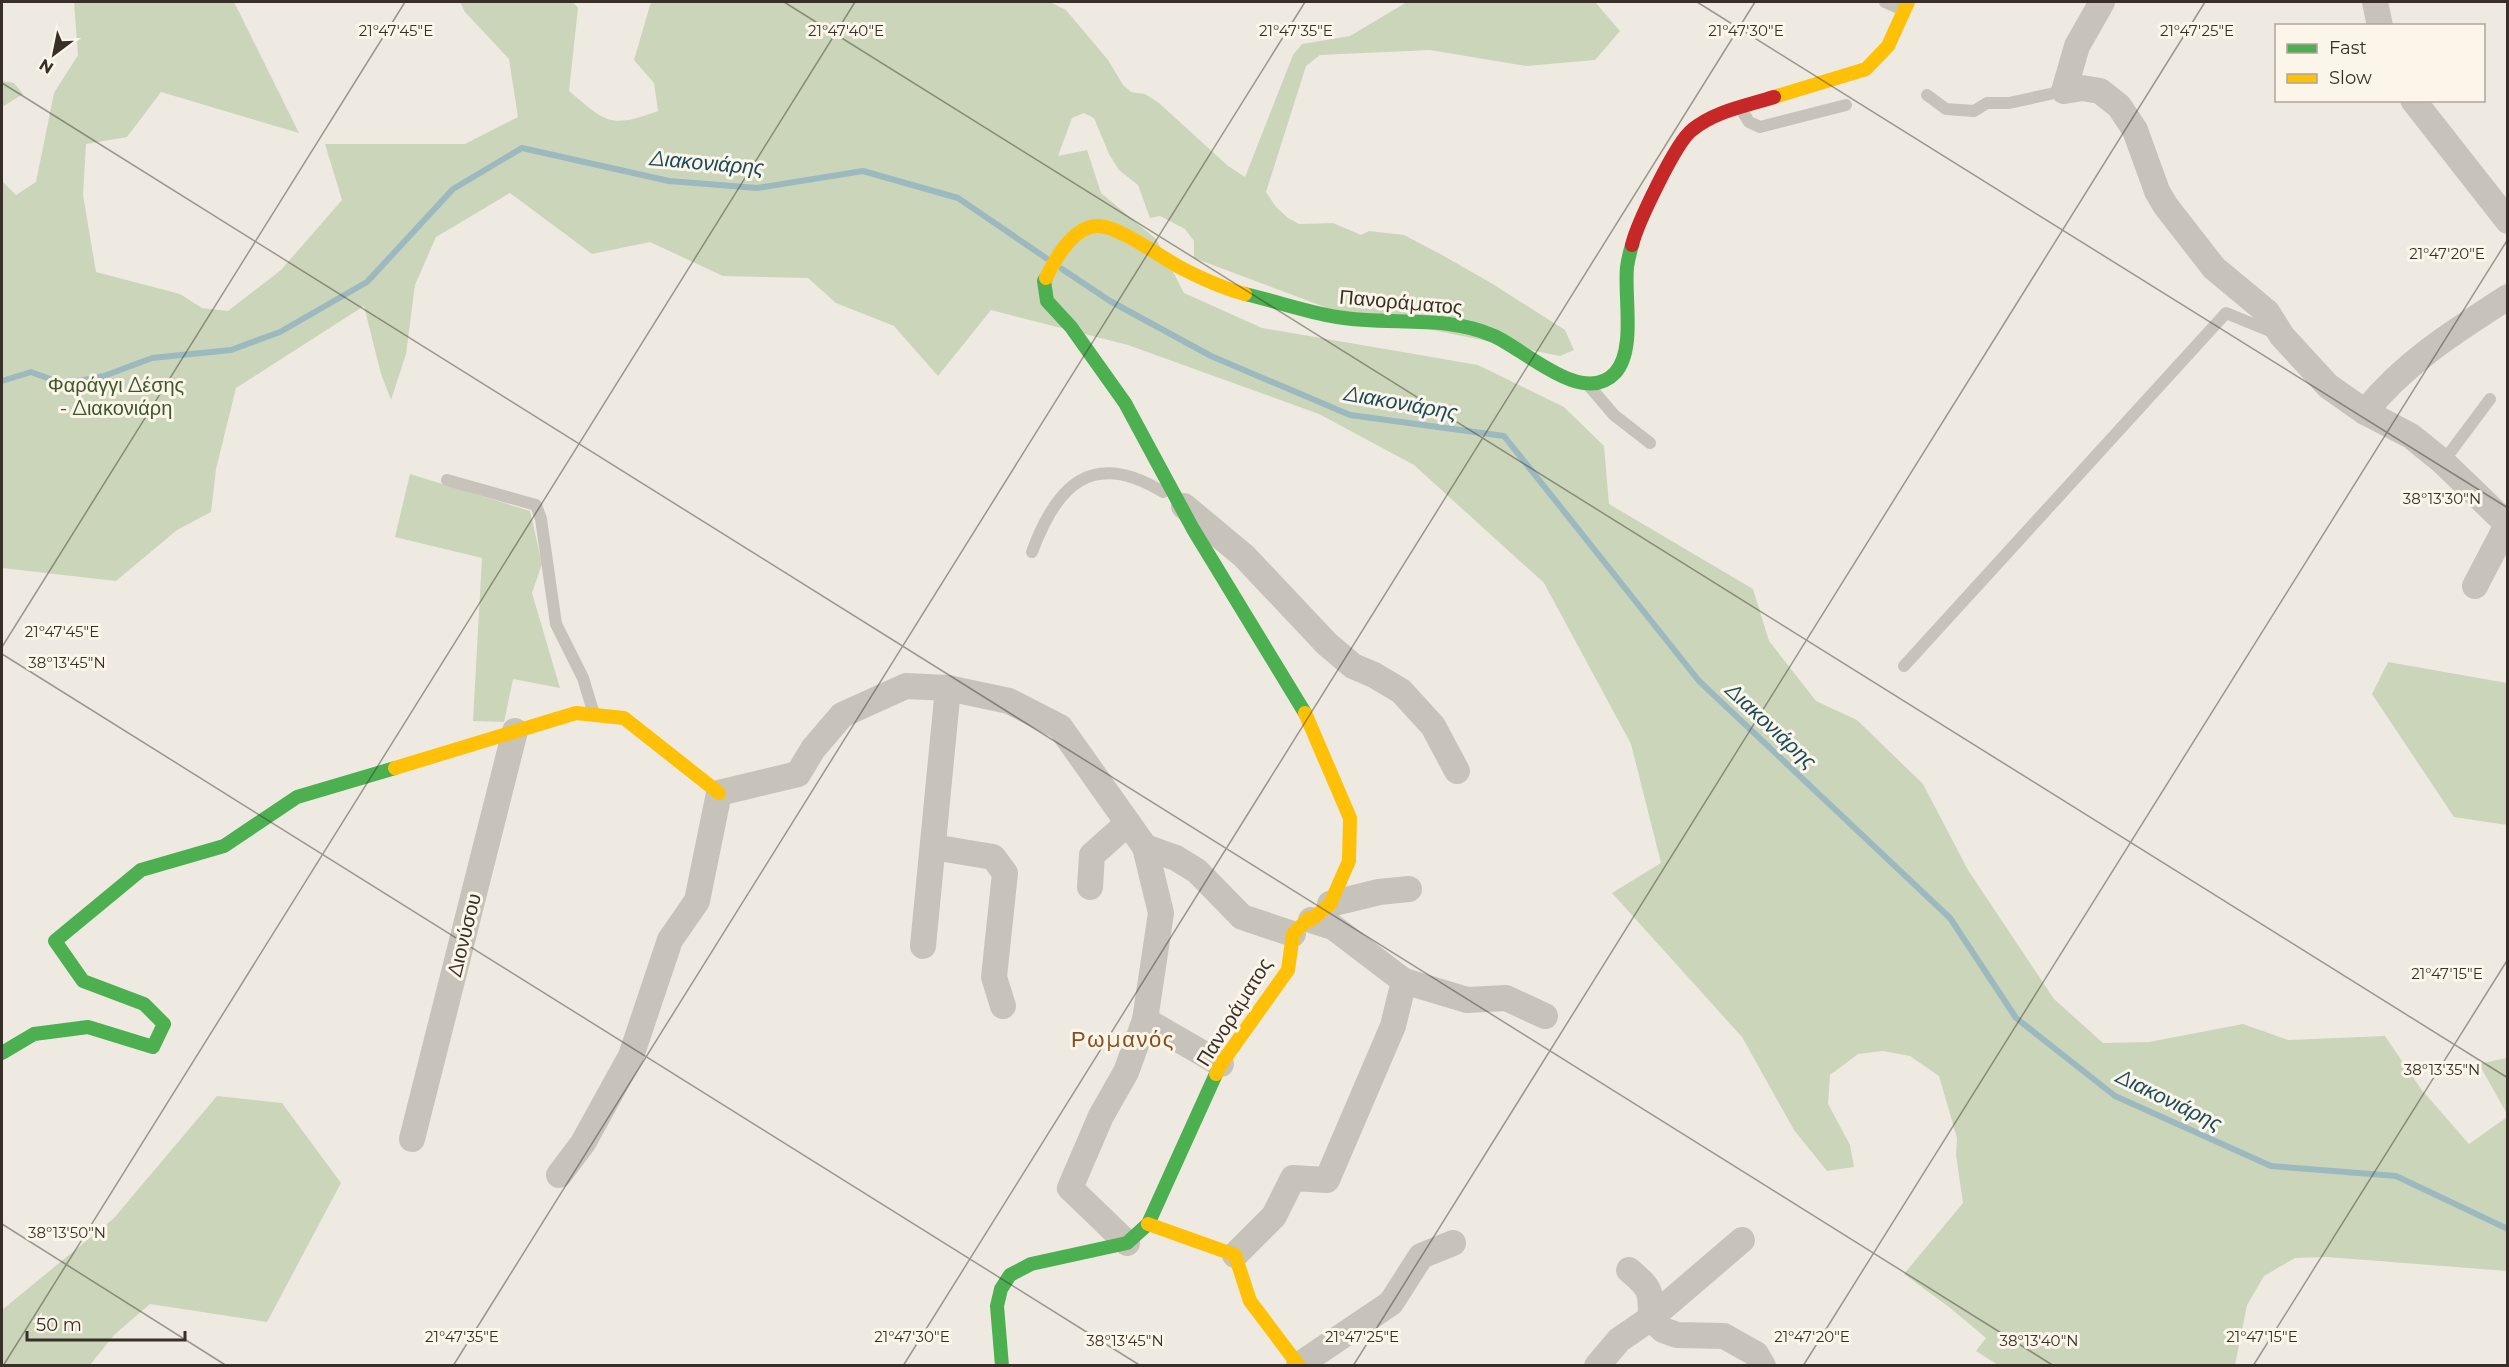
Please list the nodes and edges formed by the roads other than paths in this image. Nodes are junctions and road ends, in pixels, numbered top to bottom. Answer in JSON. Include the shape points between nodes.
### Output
{"nodes":[{"id":1,"x":1885,"y":2,"type":"edge"},
{"id":2,"x":2102,"y":2,"type":"edge"},
{"id":3,"x":2375,"y":2,"type":"edge"},
{"id":4,"x":1906,"y":6,"type":"edge"},
{"id":5,"x":2380,"y":24,"type":"edge"},
{"id":6,"x":2064,"y":90,"type":"junction"},
{"id":7,"x":1927,"y":95,"type":"dead end"},
{"id":8,"x":2415,"y":102,"type":"edge"},
{"id":9,"x":1846,"y":105,"type":"dead end"},
{"id":10,"x":1739,"y":107,"type":"junction"},
{"id":11,"x":2508,"y":221,"type":"edge"},
{"id":12,"x":2508,"y":297,"type":"edge"},
{"id":13,"x":2282,"y":336,"type":"junction"},
{"id":14,"x":1587,"y":384,"type":"junction"},
{"id":15,"x":2490,"y":399,"type":"dead end"},
{"id":16,"x":2365,"y":412,"type":"junction"},
{"id":17,"x":1650,"y":443,"type":"dead end"},
{"id":18,"x":2443,"y":462,"type":"junction"},
{"id":19,"x":447,"y":480,"type":"dead end"},
{"id":20,"x":1179,"y":502,"type":"junction"},
{"id":21,"x":2507,"y":524,"type":"edge"},
{"id":22,"x":1032,"y":552,"type":"dead end"},
{"id":23,"x":2475,"y":585,"type":"dead end"},
{"id":24,"x":1904,"y":666,"type":"dead end"},
{"id":25,"x":948,"y":688,"type":"junction"},
{"id":26,"x":594,"y":715,"type":"junction"},
{"id":27,"x":515,"y":731,"type":"junction"},
{"id":28,"x":1457,"y":771,"type":"dead end"},
{"id":29,"x":719,"y":793,"type":"junction"},
{"id":30,"x":1128,"y":823,"type":"junction"},
{"id":31,"x":933,"y":847,"type":"junction"},
{"id":32,"x":1145,"y":848,"type":"junction"},
{"id":33,"x":1090,"y":887,"type":"dead end"},
{"id":34,"x":1409,"y":889,"type":"dead end"},
{"id":35,"x":1330,"y":904,"type":"junction"},
{"id":36,"x":1302,"y":927,"type":"junction"},
{"id":37,"x":923,"y":946,"type":"dead end"},
{"id":38,"x":1404,"y":981,"type":"junction"},
{"id":39,"x":1003,"y":1005,"type":"dead end"},
{"id":40,"x":1545,"y":1016,"type":"dead end"},
{"id":41,"x":1145,"y":1020,"type":"junction"},
{"id":42,"x":2,"y":1053,"type":"edge"},
{"id":43,"x":1221,"y":1064,"type":"junction"},
{"id":44,"x":412,"y":1139,"type":"dead end"},
{"id":45,"x":559,"y":1175,"type":"dead end"},
{"id":46,"x":1148,"y":1224,"type":"junction"},
{"id":47,"x":1742,"y":1240,"type":"dead end"},
{"id":48,"x":1127,"y":1243,"type":"junction"},
{"id":49,"x":1453,"y":1243,"type":"dead end"},
{"id":50,"x":1235,"y":1255,"type":"junction"},
{"id":51,"x":1629,"y":1270,"type":"dead end"},
{"id":52,"x":1651,"y":1318,"type":"junction"},
{"id":53,"x":1002,"y":1365,"type":"edge"},
{"id":54,"x":1299,"y":1365,"type":"edge"},
{"id":55,"x":1597,"y":1365,"type":"edge"},
{"id":56,"x":1763,"y":1365,"type":"edge"}],
"edges":[{"from":1,"to":4,"type":"lane"},
{"from":2,"to":6,"type":"street","via":[[2077,46]]},
{"from":3,"to":5,"type":"street"},
{"from":4,"to":10,"type":"main road","via":[[1894,39],[1883,56],[1866,69]]},
{"from":6,"to":7,"type":"lane","via":[[2009,103],[1987,103],[1974,111],[1946,109]]},
{"from":6,"to":13,"type":"street","via":[[2100,91],[2128,117],[2157,191],[2173,216],[2214,268],[2267,312]]},
{"from":8,"to":11,"type":"street"},
{"from":9,"to":10,"type":"lane","via":[[1760,127],[1749,122]]},
{"from":10,"to":14,"type":"main road","via":[[1690,131],[1662,177],[1629,251],[1624,358],[1610,378]]},
{"from":12,"to":16,"type":"street","via":[[2423,354]]},
{"from":13,"to":16,"type":"street","via":[[2328,386]]},
{"from":13,"to":24,"type":"lane","via":[[2226,313]]},
{"from":14,"to":17,"type":"lane","via":[[1614,415]]},
{"from":14,"to":20,"type":"main road","name":"Πανοράματος","via":[[1556,375],[1510,345],[1470,327],[1446,322],[1337,317],[1238,292],[1185,270],[1115,230],[1099,226],[1086,229],[1060,250],[1049,270],[1044,281],[1047,301],[1071,327],[1125,403]]},
{"from":15,"to":18,"type":"lane"},
{"from":16,"to":18,"type":"street","via":[[2411,436]]},
{"from":18,"to":21,"type":"street"},
{"from":19,"to":26,"type":"lane","via":[[536,505],[556,624],[583,678]]},
{"from":20,"to":22,"type":"lane","via":[[1126,474],[1095,473],[1070,488],[1055,505]]},
{"from":20,"to":28,"type":"street","via":[[1244,556],[1327,644],[1353,666],[1401,691],[1433,726]]},
{"from":20,"to":35,"type":"main road","via":[[1305,714],[1350,818],[1349,861]]},
{"from":21,"to":23,"type":"street"},
{"from":25,"to":29,"type":"street","via":[[906,686],[842,715],[798,774]]},
{"from":25,"to":30,"type":"street","via":[[1009,701],[1060,728]]},
{"from":25,"to":31,"type":"street"},
{"from":26,"to":27,"type":"main road","via":[[576,713]]},
{"from":26,"to":29,"type":"main road","via":[[624,718]]},
{"from":27,"to":42,"type":"main road","via":[[297,797],[224,846],[141,870],[55,941],[83,981],[144,1004],[164,1024],[153,1047],[88,1027],[34,1034]]},
{"from":27,"to":44,"type":"street","name":"Διονύσου"},
{"from":29,"to":45,"type":"street","via":[[697,901],[670,940],[631,1056],[583,1143]]},
{"from":30,"to":32,"type":"street"},
{"from":30,"to":33,"type":"street","via":[[1092,855]]},
{"from":31,"to":37,"type":"street"},
{"from":31,"to":39,"type":"street","via":[[993,856],[1005,873],[994,977]]},
{"from":32,"to":36,"type":"street","via":[[1176,858],[1197,871],[1242,917]]},
{"from":32,"to":41,"type":"street","via":[[1161,913]]},
{"from":34,"to":35,"type":"street"},
{"from":35,"to":36,"type":"main road"},
{"from":36,"to":38,"type":"street","via":[[1333,927]]},
{"from":36,"to":43,"type":"main road","name":"Πανοράματος","via":[[1288,970]]},
{"from":38,"to":40,"type":"street","via":[[1467,1000],[1506,998]]},
{"from":38,"to":50,"type":"street","via":[[1393,1026],[1327,1180],[1293,1178],[1274,1216]]},
{"from":41,"to":43,"type":"street"},
{"from":41,"to":48,"type":"street","via":[[1126,1072],[1101,1116],[1070,1188]]},
{"from":43,"to":46,"type":"main road","name":"Πανοράματος"},
{"from":46,"to":48,"type":"main road"},
{"from":46,"to":50,"type":"main road"},
{"from":47,"to":52,"type":"street"},
{"from":48,"to":53,"type":"main road","via":[[1031,1264],[1010,1275],[997,1306]]},
{"from":49,"to":54,"type":"street","via":[[1421,1256],[1391,1303]]},
{"from":50,"to":54,"type":"main road","via":[[1250,1301]]},
{"from":51,"to":52,"type":"street","via":[[1651,1293]]},
{"from":52,"to":55,"type":"street","via":[[1619,1340]]},
{"from":52,"to":56,"type":"street","via":[[1663,1330],[1677,1335],[1724,1336],[1756,1354]]}]}
